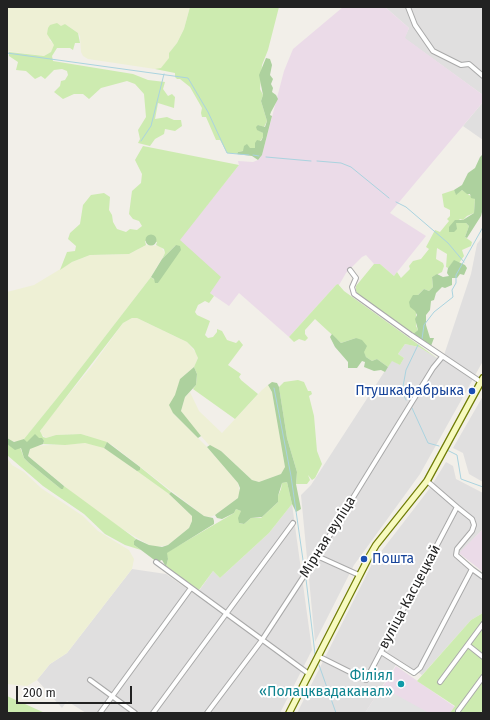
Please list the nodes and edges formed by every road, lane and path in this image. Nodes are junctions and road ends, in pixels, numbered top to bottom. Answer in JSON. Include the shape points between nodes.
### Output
{"nodes":[{"id":1,"x":408,"y":7,"type":"edge"},
{"id":2,"x":483,"y":76,"type":"edge"},
{"id":3,"x":350,"y":270,"type":"dead end"},
{"id":4,"x":442,"y":357,"type":"junction"},
{"id":5,"x":482,"y":380,"type":"edge"},
{"id":6,"x":427,"y":481,"type":"junction"},
{"id":7,"x":457,"y":507,"type":"junction"},
{"id":8,"x":293,"y":523,"type":"dead end"},
{"id":9,"x":317,"y":556,"type":"junction"},
{"id":10,"x":156,"y":562,"type":"dead end"},
{"id":11,"x":472,"y":569,"type":"junction"},
{"id":12,"x":359,"y":575,"type":"junction"},
{"id":13,"x":483,"y":577,"type":"edge"},
{"id":14,"x":191,"y":588,"type":"junction"},
{"id":15,"x":226,"y":614,"type":"junction"},
{"id":16,"x":483,"y":624,"type":"edge"},
{"id":17,"x":262,"y":640,"type":"junction"},
{"id":18,"x":468,"y":645,"type":"junction"},
{"id":19,"x":381,"y":652,"type":"junction"},
{"id":20,"x":318,"y":656,"type":"junction"},
{"id":21,"x":483,"y":657,"type":"edge"},
{"id":22,"x":309,"y":674,"type":"junction"},
{"id":23,"x":483,"y":677,"type":"edge"},
{"id":24,"x":90,"y":680,"type":"dead end"},
{"id":25,"x":440,"y":682,"type":"dead end"},
{"id":26,"x":112,"y":696,"type":"junction"},
{"id":27,"x":100,"y":713,"type":"edge"},
{"id":28,"x":135,"y":713,"type":"edge"},
{"id":29,"x":153,"y":713,"type":"edge"},
{"id":30,"x":207,"y":713,"type":"edge"},
{"id":31,"x":289,"y":713,"type":"edge"},
{"id":32,"x":458,"y":713,"type":"edge"}],
"edges":[{"from":1,"to":2,"type":"street","via":[[415,25],[433,51],[461,65],[469,64]]},
{"from":3,"to":4,"type":"street","via":[[356,278],[352,287],[354,294]]},
{"from":4,"to":5,"type":"street"},
{"from":4,"to":9,"type":"street","name":"Мірная вуліца"},
{"from":5,"to":6,"type":"street"},
{"from":6,"to":7,"type":"street"},
{"from":6,"to":12,"type":"street","via":[[376,545]]},
{"from":7,"to":11,"type":"street","via":[[472,519],[474,525],[457,549],[456,555]]},
{"from":7,"to":19,"type":"street","name":"вуліца Касцецкай"},
{"from":8,"to":15,"type":"street"},
{"from":9,"to":12,"type":"street"},
{"from":9,"to":17,"type":"street","name":"Мірная вуліца"},
{"from":10,"to":14,"type":"street"},
{"from":11,"to":13,"type":"street"},
{"from":11,"to":19,"type":"street","via":[[418,672],[414,673]]},
{"from":12,"to":20,"type":"street"},
{"from":14,"to":15,"type":"street"},
{"from":14,"to":26,"type":"street"},
{"from":15,"to":17,"type":"street"},
{"from":15,"to":29,"type":"street"},
{"from":16,"to":18,"type":"street"},
{"from":17,"to":22,"type":"street"},
{"from":17,"to":30,"type":"street","name":"Мірная вуліца"},
{"from":18,"to":21,"type":"street"},
{"from":18,"to":25,"type":"street"},
{"from":19,"to":20,"type":"street","name":"вуліца Касцецкай","via":[[366,680]]},
{"from":20,"to":22,"type":"street"},
{"from":22,"to":31,"type":"street"},
{"from":23,"to":32,"type":"street"},
{"from":24,"to":26,"type":"street"},
{"from":26,"to":27,"type":"street"},
{"from":26,"to":28,"type":"street"}]}
